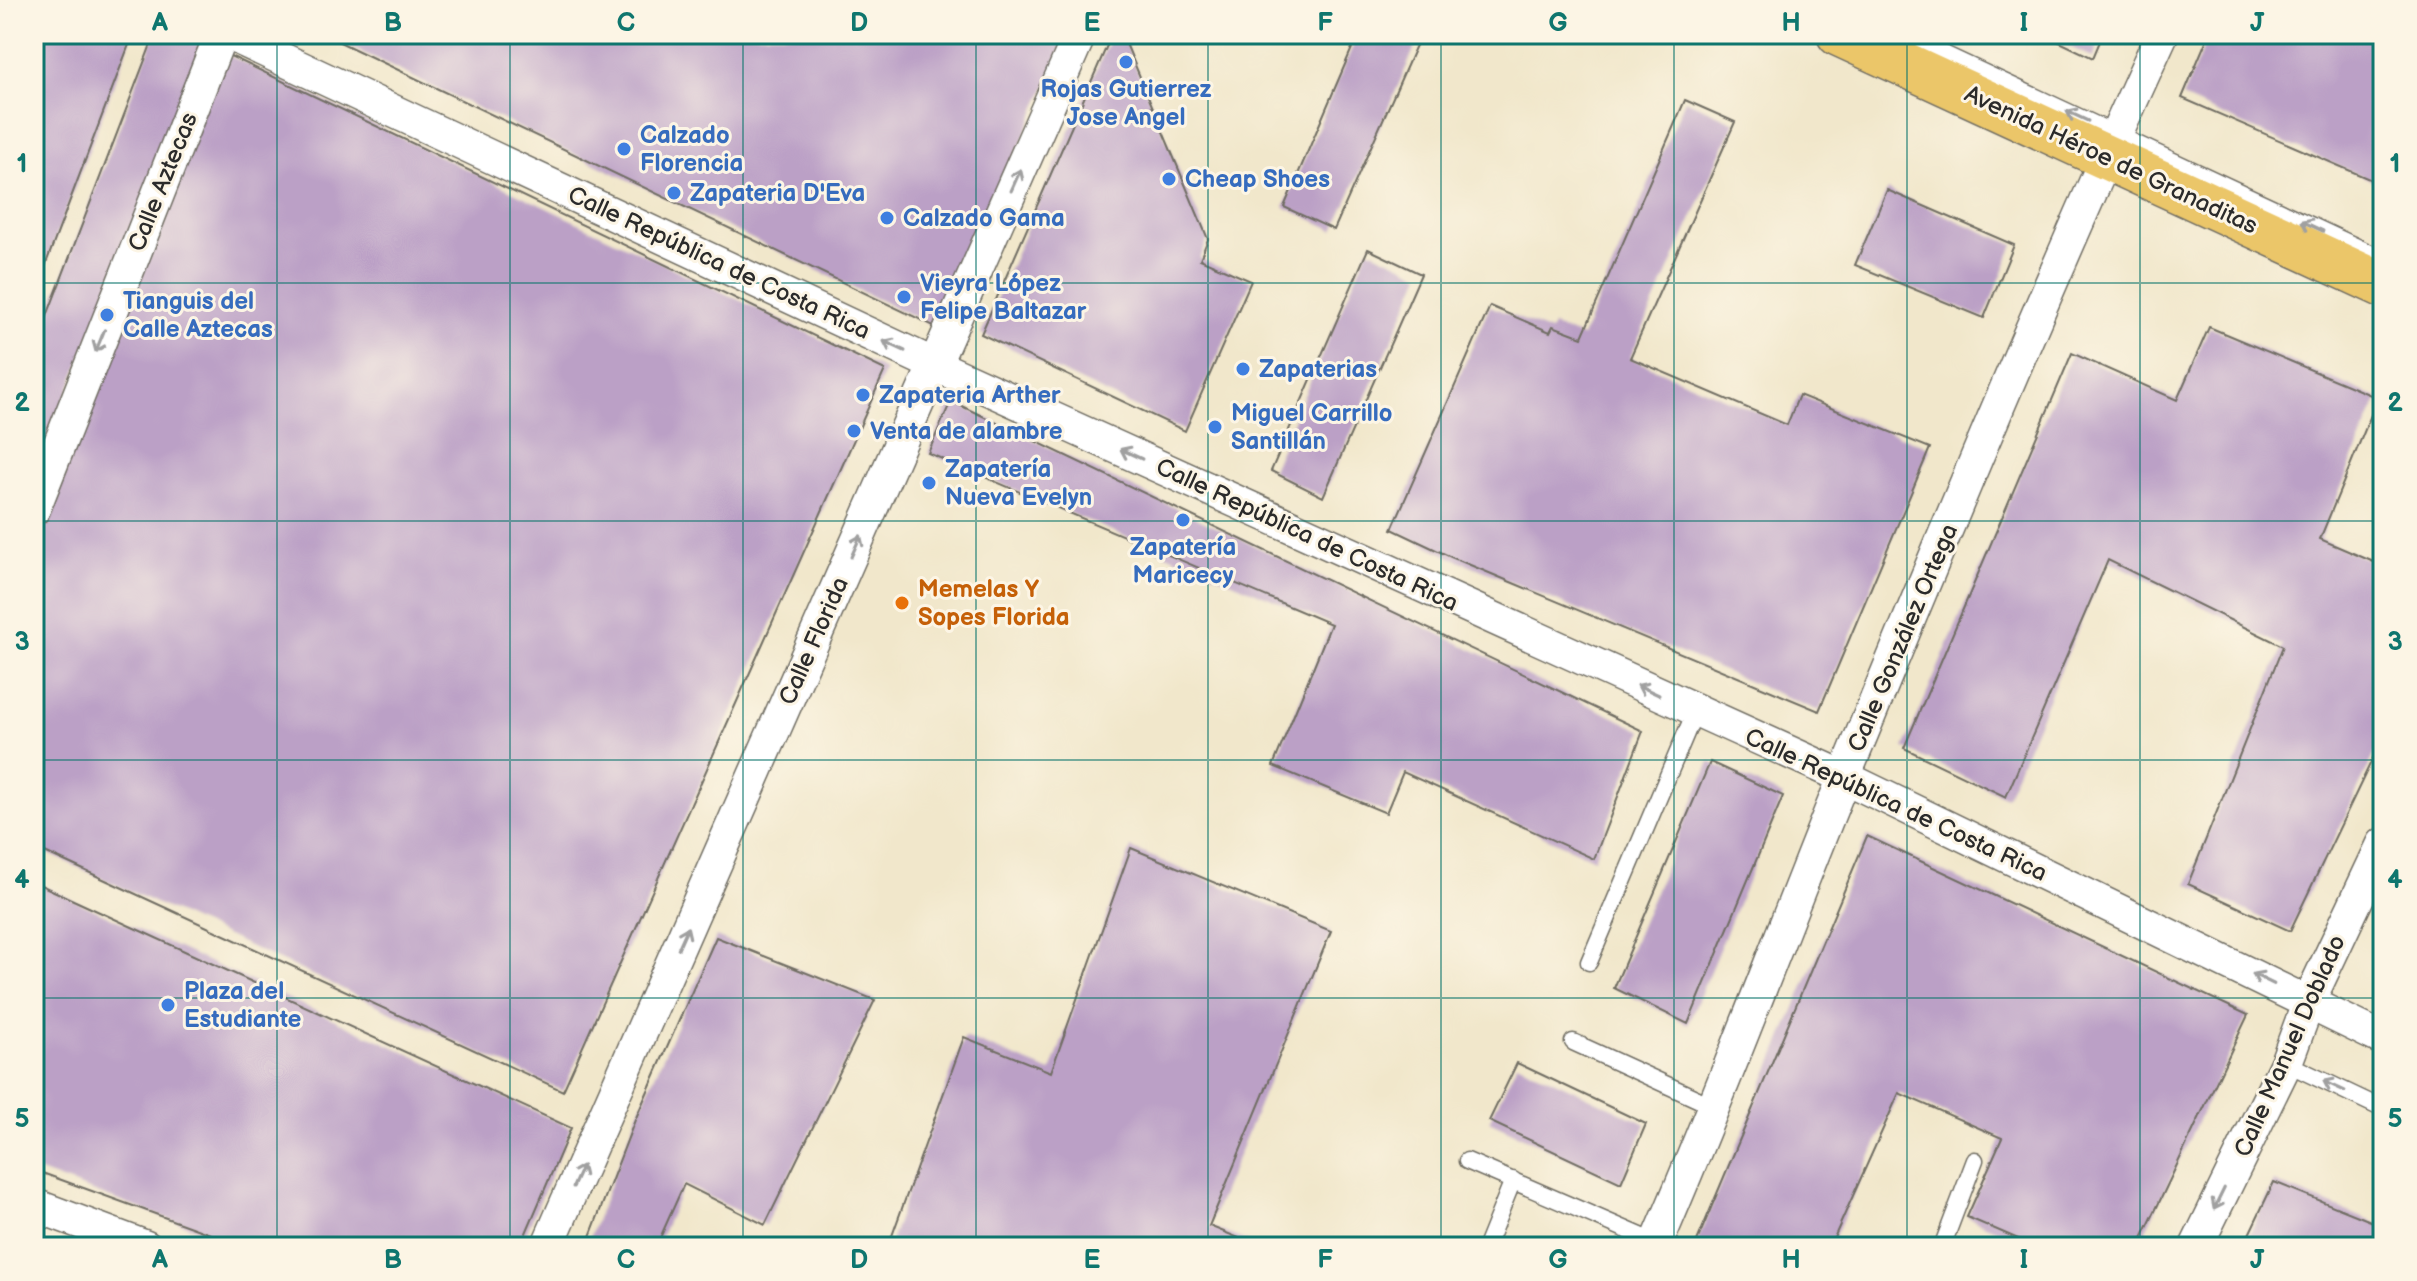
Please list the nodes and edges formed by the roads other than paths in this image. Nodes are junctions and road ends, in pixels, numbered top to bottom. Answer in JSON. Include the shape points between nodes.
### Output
{"nodes":[{"id":1,"x":221,"y":34,"type":"edge"},
{"id":2,"x":229,"y":34,"type":"edge"},
{"id":3,"x":1080,"y":34,"type":"edge"},
{"id":4,"x":1839,"y":34,"type":"edge"},
{"id":5,"x":1901,"y":34,"type":"edge"},
{"id":6,"x":2162,"y":34,"type":"edge"},
{"id":7,"x":2110,"y":146,"type":"junction"},
{"id":8,"x":2383,"y":259,"type":"edge"},
{"id":9,"x":2383,"y":285,"type":"edge"},
{"id":10,"x":935,"y":365,"type":"junction"},
{"id":11,"x":34,"y":509,"type":"edge"},
{"id":12,"x":1695,"y":712,"type":"junction"},
{"id":13,"x":1844,"y":777,"type":"junction"},
{"id":14,"x":2383,"y":844,"type":"edge"},
{"id":15,"x":1589,"y":962,"type":"dead end"},
{"id":16,"x":2309,"y":1001,"type":"junction"},
{"id":17,"x":2383,"y":1039,"type":"edge"},
{"id":18,"x":1573,"y":1042,"type":"dead end"},
{"id":19,"x":2286,"y":1063,"type":"junction"},
{"id":20,"x":1715,"y":1107,"type":"junction"},
{"id":21,"x":2383,"y":1109,"type":"edge"},
{"id":22,"x":1975,"y":1160,"type":"dead end"},
{"id":23,"x":1467,"y":1161,"type":"dead end"},
{"id":24,"x":1513,"y":1180,"type":"junction"},
{"id":25,"x":34,"y":1205,"type":"edge"},
{"id":26,"x":1656,"y":1245,"type":"edge"},
{"id":27,"x":146,"y":1247,"type":"edge"},
{"id":28,"x":547,"y":1247,"type":"edge"},
{"id":29,"x":1486,"y":1247,"type":"edge"},
{"id":30,"x":1942,"y":1247,"type":"edge"},
{"id":31,"x":2196,"y":1247,"type":"edge"}],
"edges":[{"from":1,"to":11,"type":"street","name":"Calle Aztecas","one_way":true},
{"from":10,"to":2,"type":"street","name":"Calle República de Costa Rica","one_way":true},
{"from":10,"to":3,"type":"street","name":"Calle Florida","one_way":true},
{"from":4,"to":7,"type":"main road","name":"Avenida Héroe de Granaditas"},
{"from":7,"to":5,"type":"lane","one_way":true},
{"from":6,"to":7,"type":"street","name":"Calle González Ortega"},
{"from":8,"to":7,"type":"lane","one_way":true},
{"from":7,"to":9,"type":"main road","name":"Avenida Héroe de Granaditas"},
{"from":7,"to":13,"type":"street","name":"Calle González Ortega"},
{"from":12,"to":10,"type":"street","name":"Calle República de Costa Rica","one_way":true},
{"from":28,"to":10,"type":"street","name":"Calle Florida","one_way":true},
{"from":12,"to":13,"type":"street","name":"Calle República de Costa Rica"},
{"from":12,"to":15,"type":"lane"},
{"from":16,"to":13,"type":"street","name":"Calle República de Costa Rica","one_way":true},
{"from":13,"to":20,"type":"street","name":"Calle González Ortega"},
{"from":14,"to":16,"type":"street","name":"Calle Manuel Doblado"},
{"from":16,"to":17,"type":"street","name":"Calle República de Costa Rica"},
{"from":16,"to":19,"type":"street","name":"Calle Manuel Doblado"},
{"from":18,"to":20,"type":"lane"},
{"from":21,"to":19,"type":"lane","one_way":true},
{"from":19,"to":31,"type":"street","name":"Calle Manuel Doblado","one_way":true},
{"from":20,"to":26,"type":"street","name":"Calle González Ortega"},
{"from":22,"to":30,"type":"lane"},
{"from":23,"to":24,"type":"lane"},
{"from":24,"to":26,"type":"lane"},
{"from":24,"to":29,"type":"lane"},
{"from":25,"to":27,"type":"street"}]}
